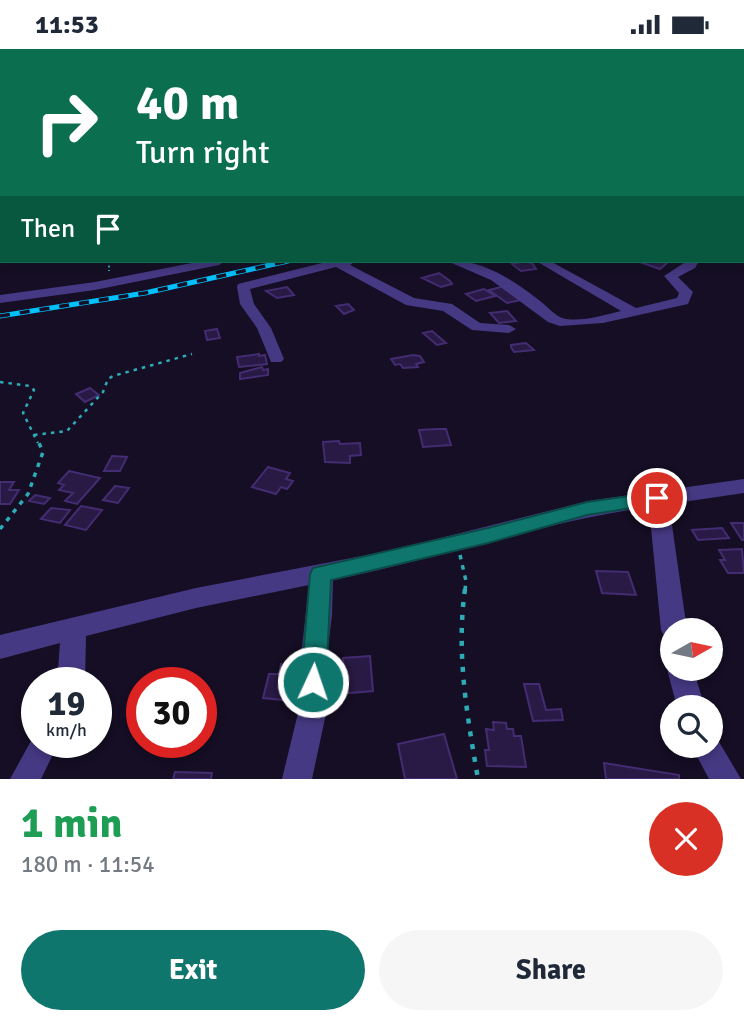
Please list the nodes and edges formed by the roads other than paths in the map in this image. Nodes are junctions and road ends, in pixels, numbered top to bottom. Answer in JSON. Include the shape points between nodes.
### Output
{"nodes":[{"id":1,"x":184,"y":263,"type":"edge"},
{"id":2,"x":206,"y":263,"type":"edge"},
{"id":3,"x":339,"y":263,"type":"edge"},
{"id":4,"x":347,"y":263,"type":"edge"},
{"id":5,"x":460,"y":263,"type":"edge"},
{"id":6,"x":546,"y":263,"type":"edge"},
{"id":7,"x":692,"y":263,"type":"edge"},
{"id":8,"x":194,"y":265,"type":"junction"},
{"id":9,"x":0,"y":299,"type":"edge"},
{"id":10,"x":631,"y":311,"type":"junction"},
{"id":11,"x":509,"y":329,"type":"dead end"},
{"id":12,"x":276,"y":359,"type":"dead end"},
{"id":13,"x":744,"y":486,"type":"edge"},
{"id":14,"x":657,"y":498,"type":"junction"},
{"id":15,"x":321,"y":574,"type":"junction"},
{"id":16,"x":672,"y":618,"type":"edge"},
{"id":17,"x":74,"y":629,"type":"junction"},
{"id":18,"x":0,"y":647,"type":"edge"},
{"id":19,"x":72,"y":667,"type":"edge"},
{"id":20,"x":36,"y":758,"type":"edge"},
{"id":21,"x":713,"y":758,"type":"edge"},
{"id":22,"x":25,"y":779,"type":"edge"},
{"id":23,"x":297,"y":779,"type":"edge"},
{"id":24,"x":726,"y":779,"type":"edge"}],
"edges":[{"from":1,"to":8,"type":"street"},
{"from":2,"to":8,"type":"street"},
{"from":3,"to":12,"type":"street","via":[[243,287]]},
{"from":4,"to":11,"type":"street","via":[[411,302],[447,307],[477,327]]},
{"from":5,"to":10,"type":"street","via":[[518,292],[559,322]]},
{"from":6,"to":10,"type":"street"},
{"from":7,"to":10,"type":"street","via":[[670,276],[686,292],[683,300]]},
{"from":8,"to":9,"type":"street","via":[[95,286]]},
{"from":13,"to":14,"type":"street"},
{"from":14,"to":15,"type":"street","via":[[587,508]]},
{"from":14,"to":16,"type":"street"},
{"from":15,"to":17,"type":"street","via":[[196,598]]},
{"from":15,"to":23,"type":"street","via":[[313,709]]},
{"from":17,"to":18,"type":"street"},
{"from":17,"to":19,"type":"street"},
{"from":20,"to":22,"type":"street"},
{"from":21,"to":24,"type":"street"}]}
